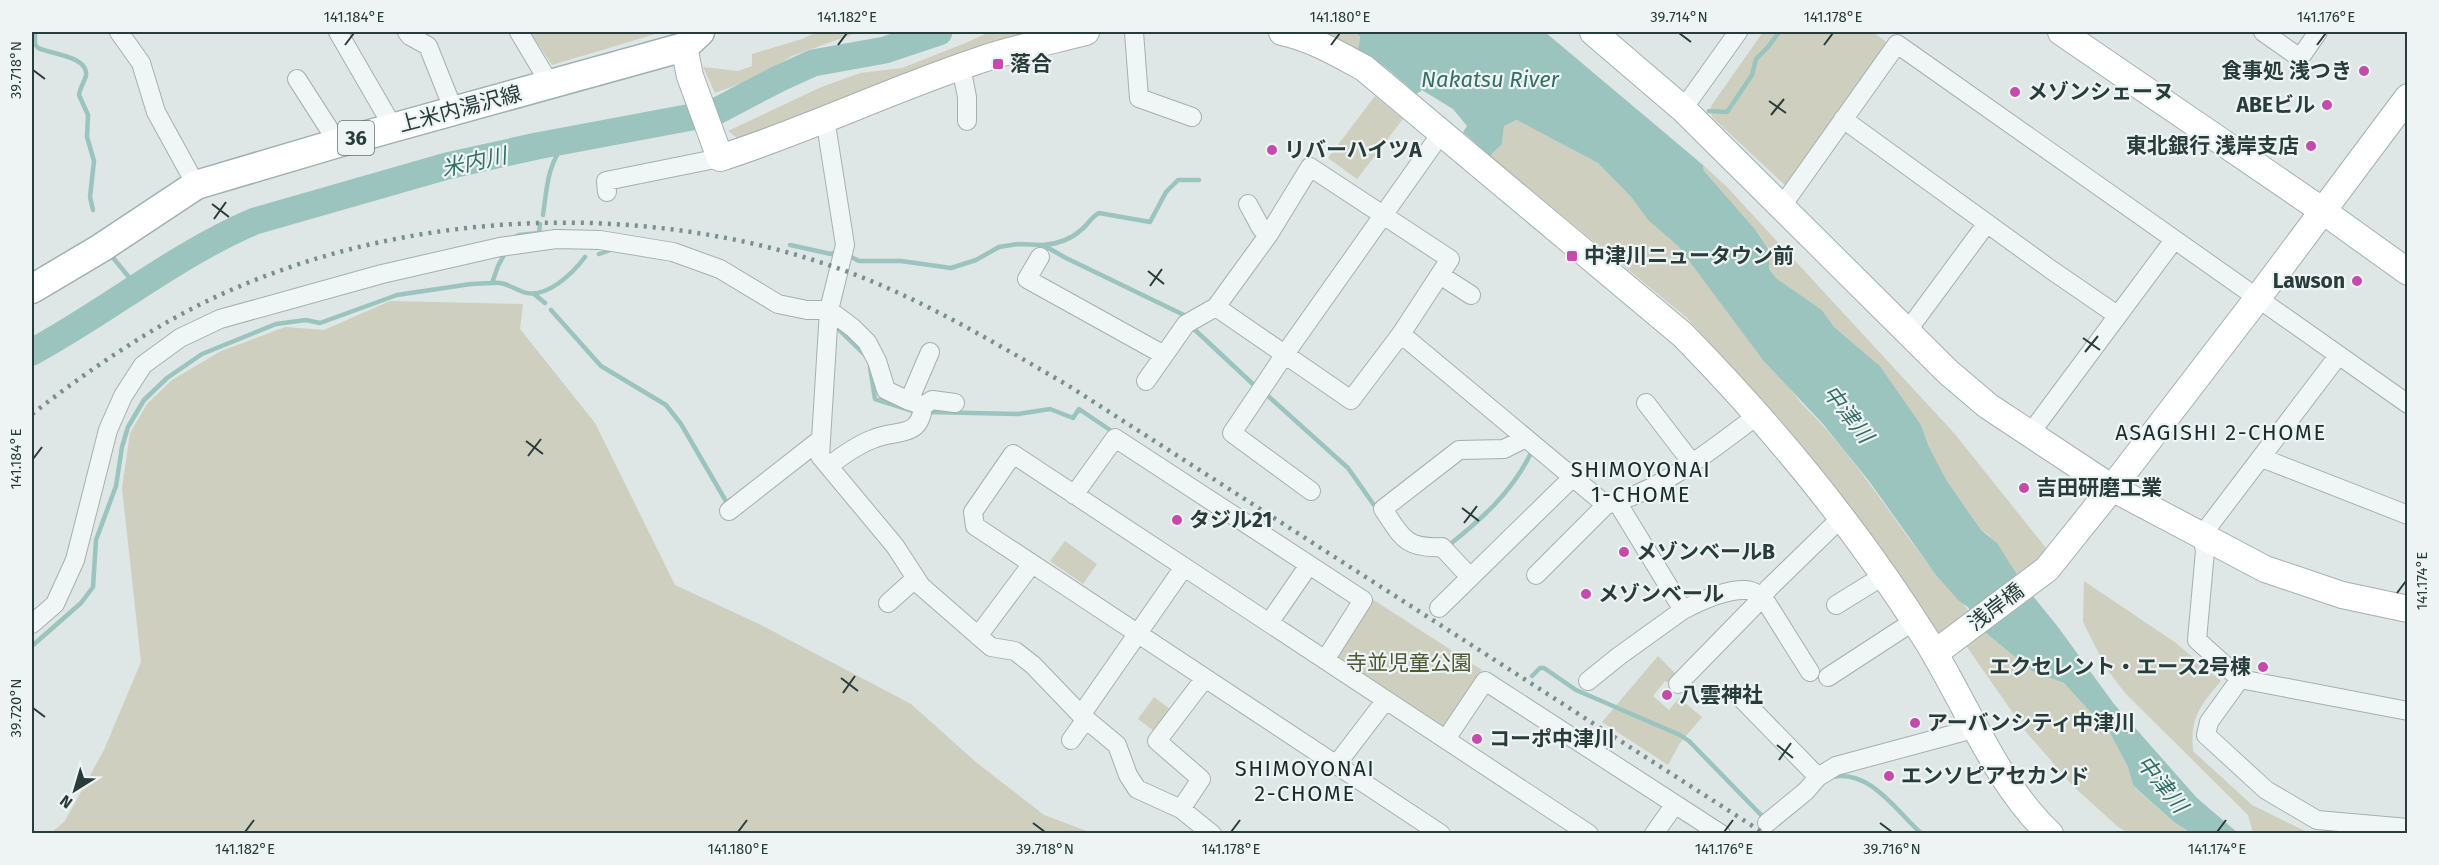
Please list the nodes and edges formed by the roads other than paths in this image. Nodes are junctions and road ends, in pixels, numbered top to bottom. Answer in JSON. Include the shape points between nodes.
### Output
{"nodes":[{"id":1,"x":120,"y":32,"type":"edge"},
{"id":2,"x":338,"y":32,"type":"edge"},
{"id":3,"x":407,"y":32,"type":"edge"},
{"id":4,"x":519,"y":32,"type":"edge"},
{"id":5,"x":1086,"y":32,"type":"edge"},
{"id":6,"x":1134,"y":32,"type":"edge"},
{"id":7,"x":1282,"y":32,"type":"edge"},
{"id":8,"x":1738,"y":32,"type":"edge"},
{"id":9,"x":2061,"y":32,"type":"edge"},
{"id":10,"x":2263,"y":32,"type":"edge"},
{"id":11,"x":2318,"y":32,"type":"edge"},
{"id":12,"x":1598,"y":33,"type":"edge"},
{"id":13,"x":692,"y":39,"type":"edge"},
{"id":14,"x":961,"y":67,"type":"junction"},
{"id":15,"x":297,"y":79,"type":"dead end"},
{"id":16,"x":550,"y":84,"type":"junction"},
{"id":17,"x":2408,"y":97,"type":"edge"},
{"id":18,"x":1683,"y":109,"type":"junction"},
{"id":19,"x":454,"y":111,"type":"junction"},
{"id":20,"x":1192,"y":117,"type":"dead end"},
{"id":21,"x":825,"y":118,"type":"junction"},
{"id":22,"x":1843,"y":119,"type":"junction"},
{"id":23,"x":967,"y":121,"type":"dead end"},
{"id":24,"x":393,"y":128,"type":"junction"},
{"id":25,"x":1442,"y":132,"type":"junction"},
{"id":26,"x":338,"y":143,"type":"junction"},
{"id":27,"x":717,"y":151,"type":"junction"},
{"id":28,"x":196,"y":185,"type":"junction"},
{"id":29,"x":607,"y":192,"type":"dead end"},
{"id":30,"x":1248,"y":204,"type":"dead end"},
{"id":31,"x":1782,"y":206,"type":"junction"},
{"id":32,"x":2323,"y":211,"type":"junction"},
{"id":33,"x":1384,"y":216,"type":"junction"},
{"id":34,"x":1987,"y":223,"type":"junction"},
{"id":35,"x":1269,"y":234,"type":"junction"},
{"id":36,"x":2174,"y":240,"type":"junction"},
{"id":37,"x":1040,"y":257,"type":"dead end"},
{"id":38,"x":2408,"y":272,"type":"edge"},
{"id":39,"x":1440,"y":275,"type":"junction"},
{"id":40,"x":32,"y":289,"type":"edge"},
{"id":41,"x":1471,"y":295,"type":"dead end"},
{"id":42,"x":2257,"y":298,"type":"junction"},
{"id":43,"x":1216,"y":307,"type":"junction"},
{"id":44,"x":830,"y":310,"type":"junction"},
{"id":45,"x":2117,"y":315,"type":"junction"},
{"id":46,"x":1908,"y":330,"type":"junction"},
{"id":47,"x":1401,"y":333,"type":"junction"},
{"id":48,"x":930,"y":352,"type":"dead end"},
{"id":49,"x":1286,"y":354,"type":"junction"},
{"id":50,"x":1164,"y":355,"type":"junction"},
{"id":51,"x":2338,"y":356,"type":"junction"},
{"id":52,"x":1146,"y":381,"type":"dead end"},
{"id":53,"x":916,"y":403,"type":"junction"},
{"id":54,"x":955,"y":403,"type":"dead end"},
{"id":55,"x":1646,"y":403,"type":"dead end"},
{"id":56,"x":2408,"y":404,"type":"edge"},
{"id":57,"x":1758,"y":415,"type":"junction"},
{"id":58,"x":2029,"y":435,"type":"junction"},
{"id":59,"x":1526,"y":438,"type":"junction"},
{"id":60,"x":821,"y":439,"type":"junction"},
{"id":61,"x":2262,"y":458,"type":"junction"},
{"id":62,"x":1692,"y":464,"type":"junction"},
{"id":63,"x":829,"y":466,"type":"junction"},
{"id":64,"x":1573,"y":477,"type":"junction"},
{"id":65,"x":2112,"y":488,"type":"junction"},
{"id":66,"x":1311,"y":491,"type":"dead end"},
{"id":67,"x":1074,"y":495,"type":"junction"},
{"id":68,"x":1612,"y":504,"type":"junction"},
{"id":69,"x":729,"y":511,"type":"dead end"},
{"id":70,"x":2408,"y":515,"type":"edge"},
{"id":71,"x":1842,"y":517,"type":"junction"},
{"id":72,"x":2202,"y":535,"type":"junction"},
{"id":73,"x":1030,"y":565,"type":"junction"},
{"id":74,"x":1309,"y":565,"type":"junction"},
{"id":75,"x":1184,"y":567,"type":"junction"},
{"id":76,"x":1536,"y":576,"type":"dead end"},
{"id":77,"x":1883,"y":576,"type":"junction"},
{"id":78,"x":1470,"y":577,"type":"junction"},
{"id":79,"x":916,"y":578,"type":"junction"},
{"id":80,"x":1763,"y":597,"type":"junction"},
{"id":81,"x":888,"y":603,"type":"dead end"},
{"id":82,"x":1836,"y":605,"type":"dead end"},
{"id":83,"x":1439,"y":608,"type":"dead end"},
{"id":84,"x":2408,"y":609,"type":"edge"},
{"id":85,"x":1683,"y":610,"type":"junction"},
{"id":86,"x":1914,"y":621,"type":"junction"},
{"id":87,"x":1269,"y":623,"type":"junction"},
{"id":88,"x":32,"y":624,"type":"edge"},
{"id":89,"x":1137,"y":632,"type":"junction"},
{"id":90,"x":978,"y":636,"type":"junction"},
{"id":91,"x":1941,"y":649,"type":"junction"},
{"id":92,"x":1325,"y":660,"type":"junction"},
{"id":93,"x":1810,"y":672,"type":"dead end"},
{"id":94,"x":1828,"y":677,"type":"dead end"},
{"id":95,"x":1204,"y":678,"type":"junction"},
{"id":96,"x":2240,"y":679,"type":"junction"},
{"id":97,"x":1588,"y":681,"type":"dead end"},
{"id":98,"x":1678,"y":684,"type":"dead end"},
{"id":99,"x":1739,"y":696,"type":"dead end"},
{"id":100,"x":1385,"y":701,"type":"junction"},
{"id":101,"x":2408,"y":711,"type":"edge"},
{"id":102,"x":1084,"y":717,"type":"junction"},
{"id":103,"x":1977,"y":728,"type":"junction"},
{"id":104,"x":1446,"y":739,"type":"junction"},
{"id":105,"x":1071,"y":740,"type":"dead end"},
{"id":106,"x":1336,"y":765,"type":"junction"},
{"id":107,"x":1818,"y":777,"type":"junction"},
{"id":108,"x":1675,"y":804,"type":"junction"},
{"id":109,"x":1181,"y":809,"type":"junction"},
{"id":110,"x":1767,"y":823,"type":"dead end"},
{"id":111,"x":2408,"y":828,"type":"edge"},
{"id":112,"x":2050,"y":833,"type":"edge"},
{"id":113,"x":1212,"y":834,"type":"edge"},
{"id":114,"x":1441,"y":834,"type":"edge"},
{"id":115,"x":1589,"y":834,"type":"edge"},
{"id":116,"x":1654,"y":834,"type":"edge"},
{"id":117,"x":1721,"y":834,"type":"edge"}],
"edges":[{"from":1,"to":28,"type":"street","via":[[141,63],[156,112]]},
{"from":2,"to":24,"type":"street"},
{"from":3,"to":19,"type":"street","via":[[428,46]]},
{"from":4,"to":16,"type":"street"},
{"from":5,"to":14,"type":"street"},
{"from":6,"to":20,"type":"street","via":[[1139,98]]},
{"from":7,"to":25,"type":"street","via":[[1295,34],[1364,68]]},
{"from":8,"to":18,"type":"street"},
{"from":9,"to":32,"type":"street"},
{"from":10,"to":11,"type":"street","via":[[2300,58]]},
{"from":12,"to":18,"type":"street"},
{"from":13,"to":16,"type":"main road","name":"上米内湯沢線","number":"36"},
{"from":13,"to":27,"type":"street","via":[[690,76]]},
{"from":14,"to":21,"type":"street"},
{"from":14,"to":23,"type":"street"},
{"from":15,"to":26,"type":"street"},
{"from":16,"to":19,"type":"main road","name":"上米内湯沢線","number":"36"},
{"from":17,"to":32,"type":"street","name":"浅岸橋"},
{"from":18,"to":31,"type":"street"},
{"from":19,"to":24,"type":"main road","name":"上米内湯沢線","number":"36"},
{"from":21,"to":27,"type":"street","via":[[767,143]]},
{"from":21,"to":44,"type":"street","via":[[845,245]]},
{"from":22,"to":31,"type":"street"},
{"from":22,"to":34,"type":"street"},
{"from":22,"to":36,"type":"street","via":[[1897,44]]},
{"from":24,"to":26,"type":"main road","name":"上米内湯沢線","number":"36"},
{"from":25,"to":33,"type":"street"},
{"from":25,"to":57,"type":"street","via":[[1683,335]]},
{"from":26,"to":28,"type":"main road","name":"上米内湯沢線","number":"36"},
{"from":27,"to":29,"type":"street","via":[[606,181]]},
{"from":28,"to":40,"type":"main road","name":"上米内湯沢線","number":"36"},
{"from":30,"to":35,"type":"street","via":[[1261,228]]},
{"from":31,"to":46,"type":"street"},
{"from":32,"to":38,"type":"street"},
{"from":32,"to":42,"type":"street","name":"浅岸橋"},
{"from":33,"to":35,"type":"street","via":[[1310,167]]},
{"from":33,"to":39,"type":"street","via":[[1450,259]]},
{"from":33,"to":49,"type":"street"},
{"from":34,"to":45,"type":"street"},
{"from":34,"to":46,"type":"street"},
{"from":35,"to":43,"type":"street"},
{"from":36,"to":42,"type":"street"},
{"from":36,"to":45,"type":"street"},
{"from":37,"to":50,"type":"street","via":[[1027,279]]},
{"from":39,"to":41,"type":"street"},
{"from":39,"to":47,"type":"street"},
{"from":42,"to":51,"type":"street"},
{"from":42,"to":65,"type":"street","name":"浅岸橋"},
{"from":43,"to":49,"type":"street"},
{"from":43,"to":50,"type":"street","via":[[1185,324]]},
{"from":44,"to":53,"type":"street","via":[[867,342],[886,390]]},
{"from":44,"to":60,"type":"street"},
{"from":44,"to":88,"type":"street","via":[[778,304],[720,269],[673,252],[600,240],[556,240],[435,261],[220,319],[180,338],[143,365],[123,396],[108,430],[75,560],[55,604]]},
{"from":45,"to":58,"type":"street"},
{"from":46,"to":58,"type":"street","via":[[1948,372]]},
{"from":47,"to":49,"type":"street","via":[[1351,400]]},
{"from":47,"to":59,"type":"street"},
{"from":48,"to":53,"type":"street"},
{"from":49,"to":66,"type":"street","via":[[1232,433]]},
{"from":50,"to":52,"type":"street"},
{"from":51,"to":56,"type":"street"},
{"from":51,"to":61,"type":"street"},
{"from":53,"to":54,"type":"street"},
{"from":53,"to":63,"type":"street","via":[[922,418],[912,430],[875,438]]},
{"from":55,"to":62,"type":"street"},
{"from":57,"to":62,"type":"street"},
{"from":57,"to":71,"type":"street"},
{"from":58,"to":65,"type":"street"},
{"from":59,"to":64,"type":"street"},
{"from":59,"to":78,"type":"street","via":[[1504,449],[1459,450],[1383,508],[1402,537],[1421,548],[1442,547]]},
{"from":60,"to":63,"type":"street","via":[[820,456]]},
{"from":60,"to":69,"type":"street"},
{"from":61,"to":70,"type":"street"},
{"from":61,"to":72,"type":"street"},
{"from":62,"to":68,"type":"street"},
{"from":63,"to":79,"type":"street","via":[[895,546]]},
{"from":64,"to":68,"type":"street"},
{"from":64,"to":78,"type":"street"},
{"from":65,"to":72,"type":"street"},
{"from":65,"to":91,"type":"street","name":"浅岸橋","via":[[2047,569]]},
{"from":67,"to":73,"type":"street","via":[[1012,454],[973,513],[975,526]]},
{"from":67,"to":74,"type":"street","via":[[1114,438]]},
{"from":67,"to":75,"type":"street"},
{"from":68,"to":76,"type":"street"},
{"from":68,"to":85,"type":"street"},
{"from":71,"to":77,"type":"street"},
{"from":71,"to":80,"type":"street"},
{"from":72,"to":84,"type":"street","via":[[2265,569],[2342,595]]},
{"from":72,"to":96,"type":"street","via":[[2205,551],[2197,640]]},
{"from":73,"to":89,"type":"street"},
{"from":73,"to":90,"type":"street"},
{"from":74,"to":87,"type":"street"},
{"from":74,"to":92,"type":"street","via":[[1363,600]]},
{"from":75,"to":87,"type":"street"},
{"from":75,"to":89,"type":"street"},
{"from":77,"to":82,"type":"street"},
{"from":77,"to":86,"type":"street"},
{"from":78,"to":83,"type":"street"},
{"from":79,"to":81,"type":"street"},
{"from":79,"to":90,"type":"street"},
{"from":80,"to":85,"type":"street","via":[[1746,590],[1726,593]]},
{"from":80,"to":93,"type":"street"},
{"from":80,"to":98,"type":"street"},
{"from":85,"to":97,"type":"street"},
{"from":86,"to":91,"type":"street"},
{"from":86,"to":94,"type":"street"},
{"from":87,"to":92,"type":"street"},
{"from":89,"to":95,"type":"street"},
{"from":89,"to":102,"type":"street"},
{"from":90,"to":102,"type":"street","via":[[991,647],[1015,651]]},
{"from":91,"to":103,"type":"street"},
{"from":92,"to":100,"type":"street"},
{"from":95,"to":106,"type":"street"},
{"from":95,"to":109,"type":"street","via":[[1157,741],[1201,779]]},
{"from":96,"to":101,"type":"street"},
{"from":96,"to":111,"type":"street","via":[[2209,722],[2206,735],[2266,790],[2317,820]]},
{"from":99,"to":107,"type":"street"},
{"from":100,"to":104,"type":"street"},
{"from":100,"to":106,"type":"street"},
{"from":102,"to":105,"type":"street"},
{"from":102,"to":109,"type":"street","via":[[1117,745],[1137,789]]},
{"from":103,"to":107,"type":"street","via":[[1836,766]]},
{"from":103,"to":112,"type":"street","via":[[2016,794]]},
{"from":104,"to":108,"type":"street","via":[[1485,681]]},
{"from":104,"to":115,"type":"street"},
{"from":106,"to":114,"type":"street"},
{"from":107,"to":110,"type":"street"},
{"from":108,"to":116,"type":"street"},
{"from":108,"to":117,"type":"street"},
{"from":109,"to":113,"type":"street"}]}
